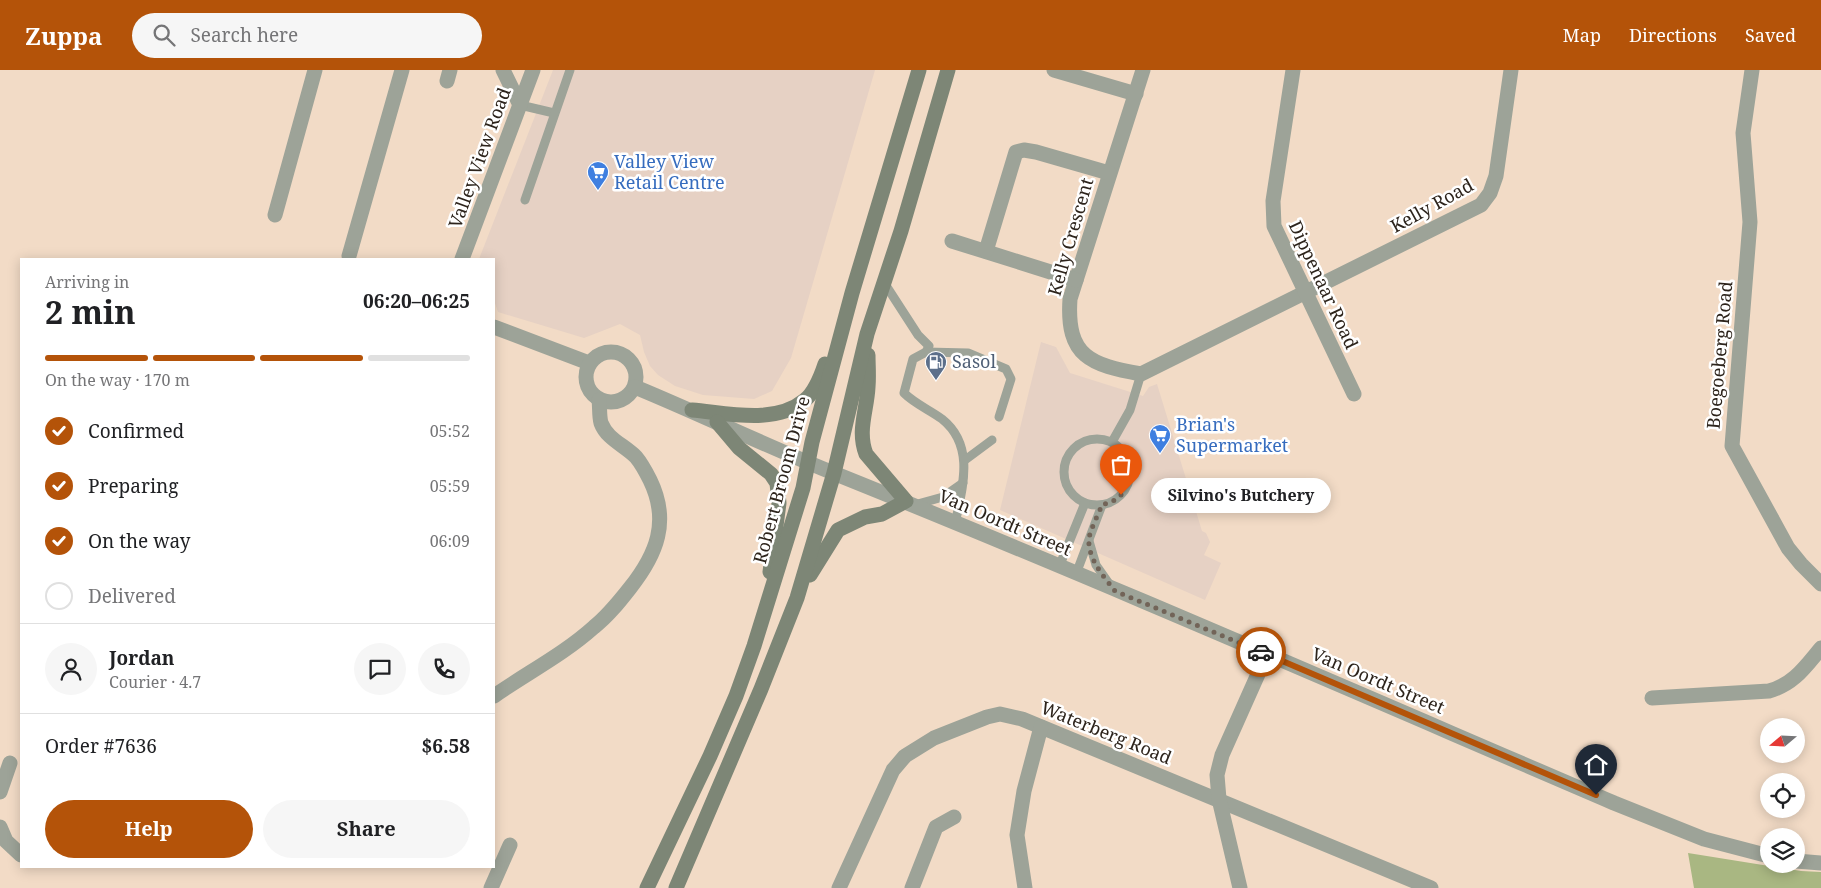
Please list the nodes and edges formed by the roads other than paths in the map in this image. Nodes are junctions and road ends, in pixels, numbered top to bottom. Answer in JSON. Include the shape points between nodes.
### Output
{"nodes":[{"id":1,"x":315,"y":70,"type":"edge"},
{"id":2,"x":402,"y":70,"type":"edge"},
{"id":3,"x":503,"y":70,"type":"edge"},
{"id":4,"x":533,"y":70,"type":"edge"},
{"id":5,"x":570,"y":70,"type":"edge"},
{"id":6,"x":919,"y":70,"type":"edge"},
{"id":7,"x":948,"y":70,"type":"edge"},
{"id":8,"x":1054,"y":70,"type":"edge"},
{"id":9,"x":1143,"y":70,"type":"edge"},
{"id":10,"x":1293,"y":70,"type":"edge"},
{"id":11,"x":1511,"y":70,"type":"edge"},
{"id":12,"x":1752,"y":70,"type":"edge"},
{"id":13,"x":1136,"y":94,"type":"junction"},
{"id":14,"x":520,"y":105,"type":"junction"},
{"id":15,"x":554,"y":113,"type":"junction"},
{"id":16,"x":1109,"y":173,"type":"junction"},
{"id":17,"x":525,"y":200,"type":"dead end"},
{"id":18,"x":275,"y":216,"type":"dead end"},
{"id":19,"x":952,"y":241,"type":"dead end"},
{"id":20,"x":986,"y":251,"type":"junction"},
{"id":21,"x":348,"y":256,"type":"dead end"},
{"id":22,"x":462,"y":258,"type":"edge"},
{"id":23,"x":1076,"y":280,"type":"junction"},
{"id":24,"x":884,"y":284,"type":"junction"},
{"id":25,"x":852,"y":293,"type":"junction"},
{"id":26,"x":1304,"y":294,"type":"junction"},
{"id":27,"x":495,"y":327,"type":"edge"},
{"id":28,"x":867,"y":334,"type":"junction"},
{"id":29,"x":926,"y":352,"type":"junction"},
{"id":30,"x":590,"y":363,"type":"junction"},
{"id":31,"x":1142,"y":374,"type":"junction"},
{"id":32,"x":635,"y":387,"type":"junction"},
{"id":33,"x":1354,"y":394,"type":"dead end"},
{"id":34,"x":600,"y":400,"type":"junction"},
{"id":35,"x":692,"y":410,"type":"junction"},
{"id":36,"x":999,"y":417,"type":"dead end"},
{"id":37,"x":717,"y":422,"type":"junction"},
{"id":38,"x":992,"y":440,"type":"dead end"},
{"id":39,"x":1112,"y":442,"type":"junction"},
{"id":40,"x":965,"y":460,"type":"junction"},
{"id":41,"x":809,"y":462,"type":"junction"},
{"id":42,"x":834,"y":473,"type":"junction"},
{"id":43,"x":962,"y":483,"type":"junction"},
{"id":44,"x":910,"y":503,"type":"junction"},
{"id":45,"x":1085,"y":503,"type":"junction"},
{"id":46,"x":1102,"y":505,"type":"junction"},
{"id":47,"x":955,"y":524,"type":"junction"},
{"id":48,"x":1089,"y":538,"type":"junction"},
{"id":49,"x":1059,"y":567,"type":"junction"},
{"id":50,"x":1076,"y":574,"type":"junction"},
{"id":51,"x":1821,"y":584,"type":"edge"},
{"id":52,"x":1115,"y":591,"type":"junction"},
{"id":53,"x":796,"y":598,"type":"junction"},
{"id":54,"x":765,"y":613,"type":"junction"},
{"id":55,"x":1821,"y":648,"type":"edge"},
{"id":56,"x":1267,"y":654,"type":"junction"},
{"id":57,"x":495,"y":695,"type":"edge"},
{"id":58,"x":1652,"y":698,"type":"dead end"},
{"id":59,"x":1041,"y":727,"type":"junction"},
{"id":60,"x":10,"y":763,"type":"dead end"},
{"id":61,"x":0,"y":792,"type":"edge"},
{"id":62,"x":1219,"y":800,"type":"junction"},
{"id":63,"x":954,"y":817,"type":"dead end"},
{"id":64,"x":0,"y":827,"type":"edge"},
{"id":65,"x":510,"y":845,"type":"dead end"},
{"id":66,"x":20,"y":854,"type":"edge"},
{"id":67,"x":1760,"y":854,"type":"edge"},
{"id":68,"x":1805,"y":862,"type":"edge"},
{"id":69,"x":1821,"y":863,"type":"edge"},
{"id":70,"x":491,"y":888,"type":"edge"},
{"id":71,"x":647,"y":888,"type":"edge"},
{"id":72,"x":676,"y":888,"type":"edge"},
{"id":73,"x":839,"y":888,"type":"edge"},
{"id":74,"x":912,"y":888,"type":"edge"},
{"id":75,"x":1025,"y":888,"type":"edge"},
{"id":76,"x":1240,"y":888,"type":"edge"},
{"id":77,"x":1431,"y":888,"type":"edge"}],
"edges":[{"from":1,"to":18,"type":"street"},
{"from":2,"to":21,"type":"street"},
{"from":3,"to":14,"type":"street"},
{"from":4,"to":14,"type":"street","name":"Valley View Road"},
{"from":5,"to":15,"type":"lane"},
{"from":6,"to":25,"type":"street","name":"Robert Broom Drive"},
{"from":7,"to":24,"type":"street"},
{"from":8,"to":13,"type":"street"},
{"from":9,"to":13,"type":"street","name":"Kelly Crescent"},
{"from":10,"to":26,"type":"street","name":"Dippenaar Road","via":[[1272,211],[1277,237]]},
{"from":11,"to":26,"type":"street","name":"Kelly Road","via":[[1496,176],[1485,200]]},
{"from":12,"to":51,"type":"street","name":"Boegoeberg Road","via":[[1743,133],[1750,222],[1732,446],[1788,548]]},
{"from":13,"to":16,"type":"street","name":"Kelly Crescent"},
{"from":14,"to":15,"type":"lane"},
{"from":14,"to":22,"type":"street","name":"Valley View Road"},
{"from":15,"to":17,"type":"lane"},
{"from":16,"to":20,"type":"street","via":[[1036,152],[1017,152]]},
{"from":16,"to":23,"type":"street","name":"Kelly Crescent"},
{"from":19,"to":20,"type":"street"},
{"from":20,"to":23,"type":"street"},
{"from":23,"to":31,"type":"street","name":"Kelly Crescent","via":[[1069,315],[1071,330],[1080,348],[1089,358],[1107,368]]},
{"from":24,"to":28,"type":"street"},
{"from":24,"to":29,"type":"lane","via":[[918,335],[929,345]]},
{"from":25,"to":35,"type":"street","via":[[821,375],[806,399],[791,409],[766,415]]},
{"from":25,"to":41,"type":"street","name":"Robert Broom Drive"},
{"from":26,"to":31,"type":"street"},
{"from":26,"to":33,"type":"street","name":"Dippenaar Road"},
{"from":27,"to":30,"type":"street"},
{"from":28,"to":42,"type":"street"},
{"from":28,"to":44,"type":"street","via":[[868,387],[861,436],[863,445],[866,454]]},
{"from":29,"to":36,"type":"lane","via":[[968,354],[1006,369],[1011,379]]},
{"from":29,"to":40,"type":"lane","via":[[913,360],[904,393],[944,421]]},
{"from":30,"to":32,"type":"street","via":[[603,353],[619,353],[632,363],[636,371]]},
{"from":30,"to":34,"type":"street","via":[[586,380],[593,395]]},
{"from":31,"to":39,"type":"lane","via":[[1130,410]]},
{"from":32,"to":34,"type":"street","via":[[624,400],[608,403]]},
{"from":32,"to":35,"type":"street"},
{"from":34,"to":57,"type":"street","via":[[600,418],[605,430],[636,457],[650,481],[660,526],[657,543],[646,569],[609,614],[570,646]]},
{"from":35,"to":37,"type":"street"},
{"from":37,"to":41,"type":"street"},
{"from":37,"to":54,"type":"street","via":[[740,448],[775,478],[778,486],[779,503]]},
{"from":38,"to":40,"type":"lane"},
{"from":39,"to":45,"type":"lane","via":[[1102,438],[1082,441],[1067,455],[1064,465],[1066,486]]},
{"from":39,"to":46,"type":"lane","via":[[1127,456],[1130,477],[1121,495]]},
{"from":40,"to":43,"type":"lane"},
{"from":41,"to":42,"type":"street","name":"Van Oordt Street"},
{"from":41,"to":54,"type":"street","name":"Robert Broom Drive"},
{"from":42,"to":44,"type":"street","name":"Van Oordt Street"},
{"from":42,"to":53,"type":"street"},
{"from":43,"to":44,"type":"lane","via":[[943,497]]},
{"from":43,"to":47,"type":"lane"},
{"from":44,"to":47,"type":"street","name":"Van Oordt Street"},
{"from":44,"to":53,"type":"street","via":[[882,514],[865,516],[838,530]]},
{"from":45,"to":46,"type":"lane"},
{"from":45,"to":49,"type":"lane"},
{"from":46,"to":48,"type":"lane"},
{"from":47,"to":49,"type":"street","name":"Van Oordt Street"},
{"from":48,"to":50,"type":"lane"},
{"from":48,"to":52,"type":"lane","via":[[1099,571]]},
{"from":49,"to":50,"type":"street","name":"Van Oordt Street"},
{"from":50,"to":52,"type":"street","name":"Van Oordt Street"},
{"from":52,"to":56,"type":"street","name":"Van Oordt Street"},
{"from":53,"to":72,"type":"street"},
{"from":54,"to":71,"type":"street","name":"Robert Broom Drive","via":[[736,696]]},
{"from":55,"to":58,"type":"street","via":[[1798,677],[1780,688]]},
{"from":56,"to":62,"type":"street","via":[[1222,755],[1218,775]]},
{"from":56,"to":67,"type":"street","name":"Van Oordt Street","via":[[1704,839]]},
{"from":59,"to":62,"type":"street","name":"Waterberg Road"},
{"from":59,"to":73,"type":"street","name":"Waterberg Road","via":[[1014,716],[994,714],[934,738],[905,756],[892,770]]},
{"from":59,"to":75,"type":"street","via":[[1016,835]]},
{"from":60,"to":61,"type":"street"},
{"from":62,"to":76,"type":"street"},
{"from":62,"to":77,"type":"street","name":"Waterberg Road"},
{"from":63,"to":74,"type":"street","via":[[936,827]]},
{"from":64,"to":66,"type":"street","via":[[6,841]]},
{"from":65,"to":70,"type":"street"},
{"from":68,"to":69,"type":"street"}]}
